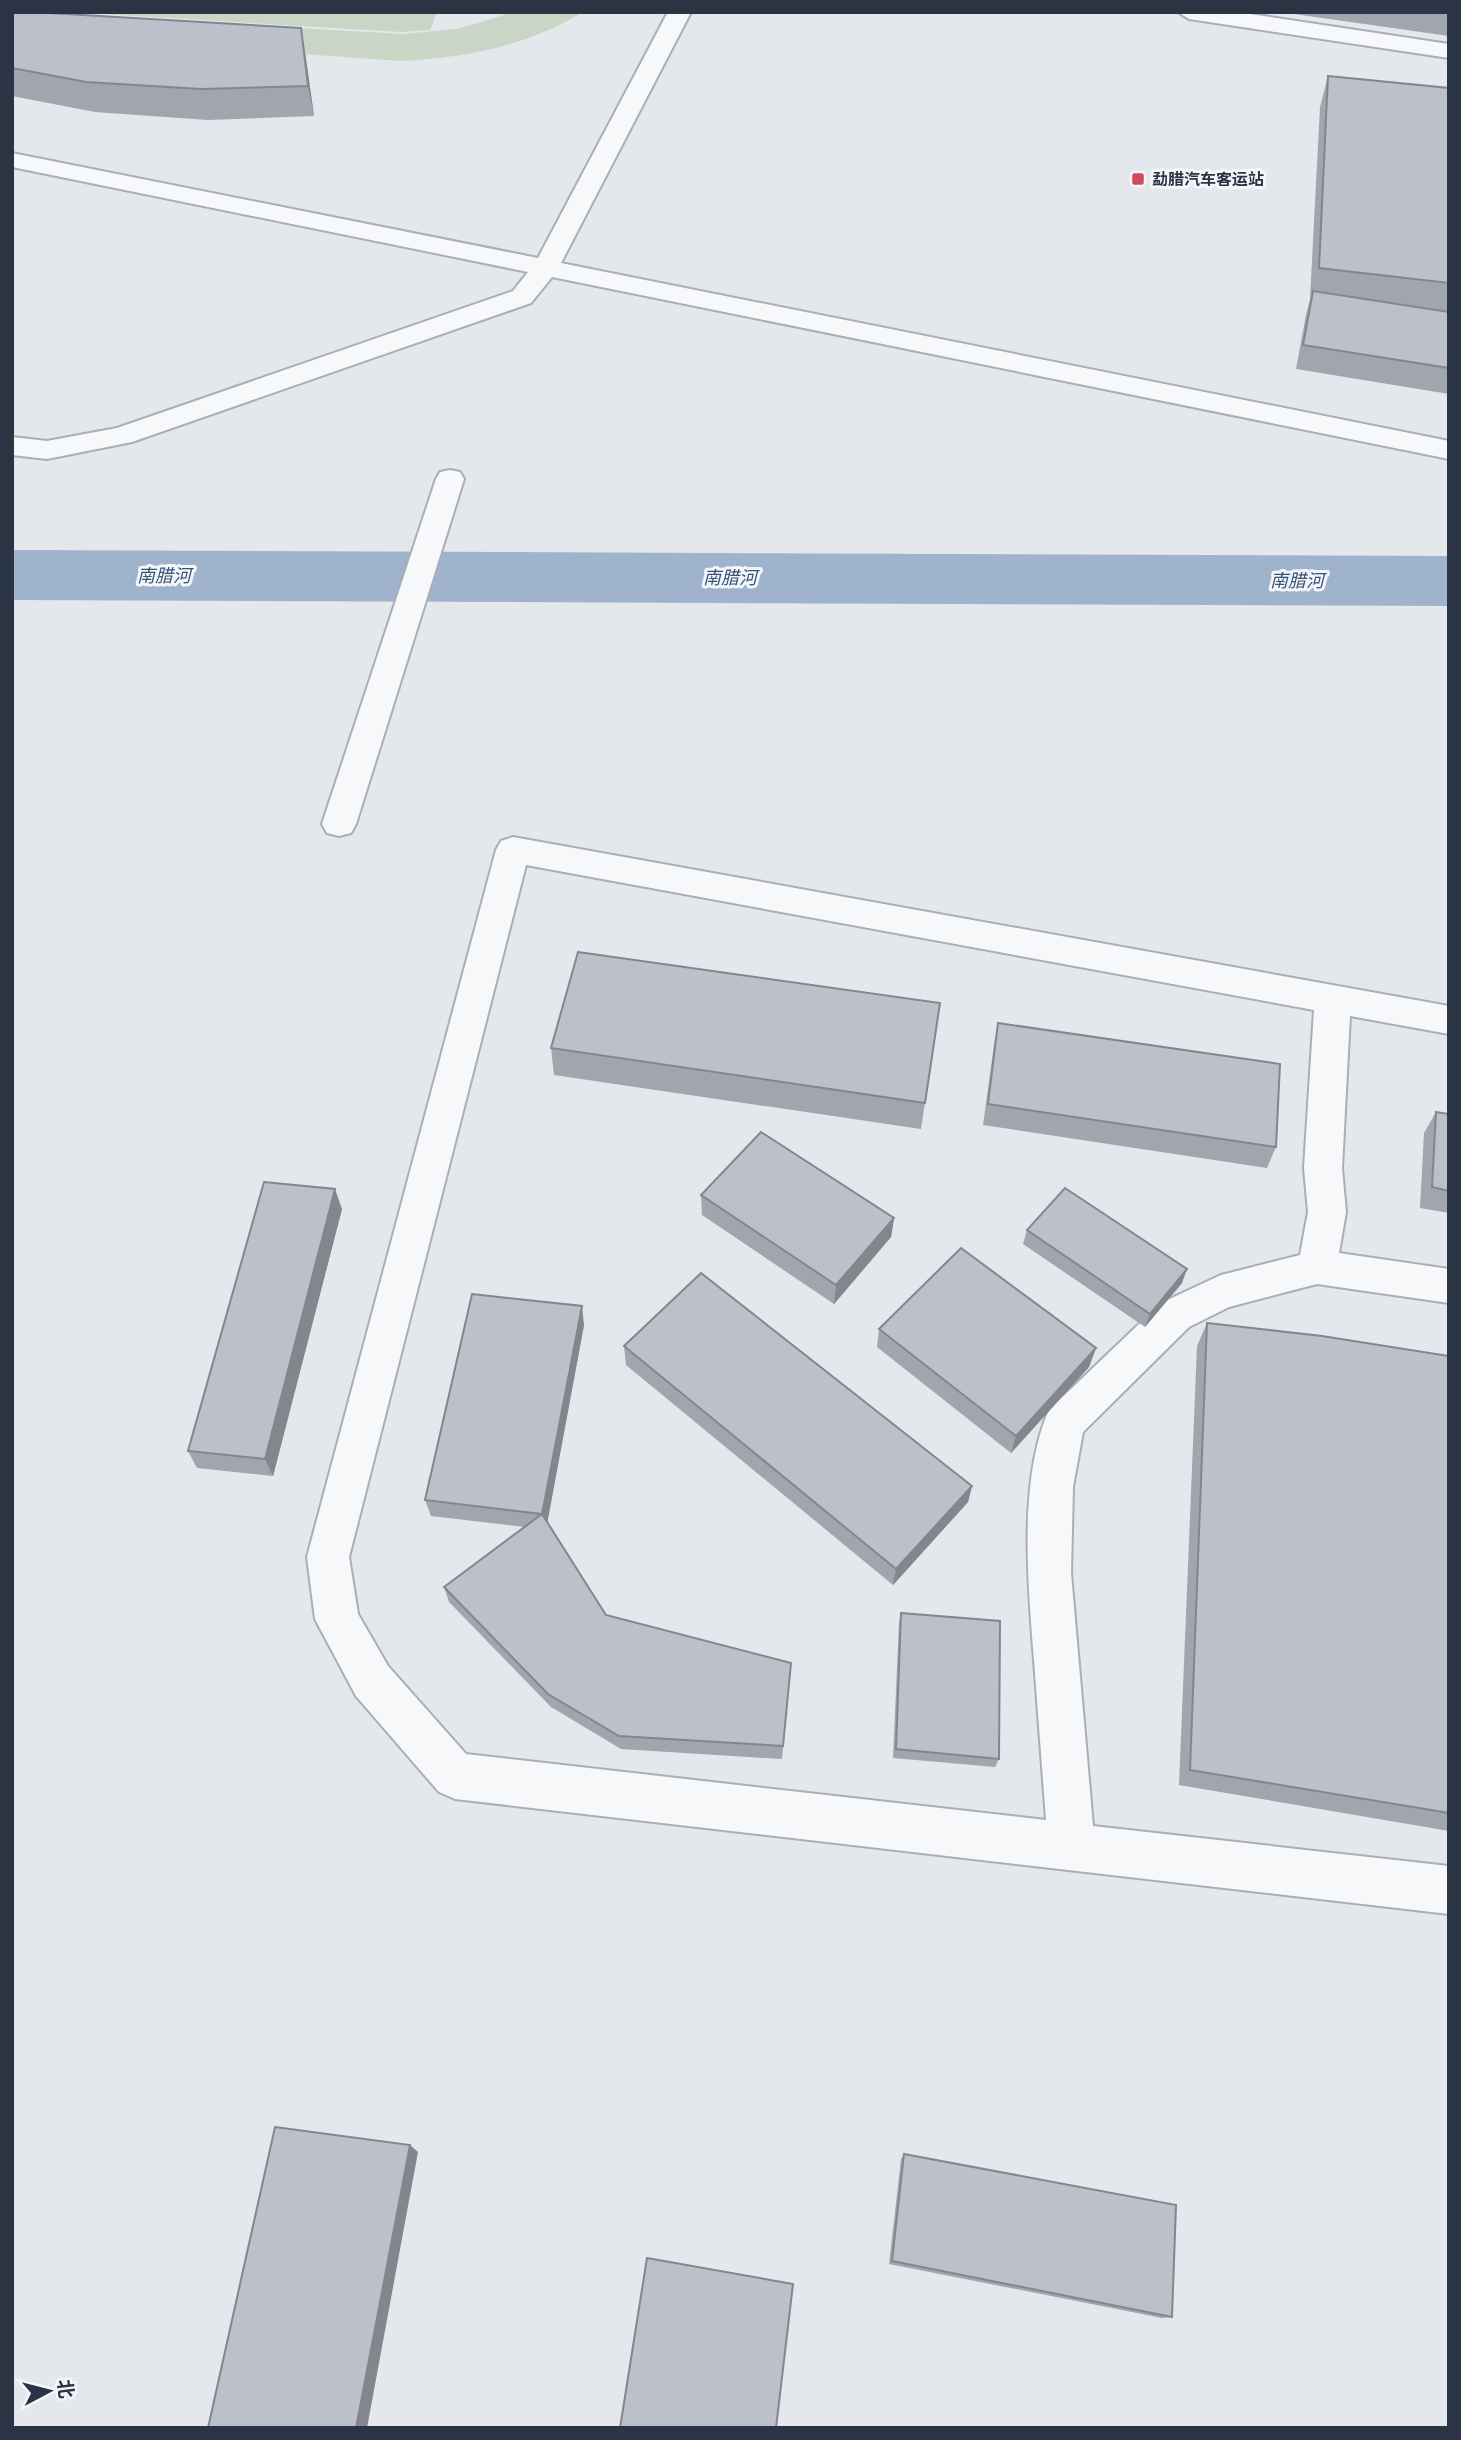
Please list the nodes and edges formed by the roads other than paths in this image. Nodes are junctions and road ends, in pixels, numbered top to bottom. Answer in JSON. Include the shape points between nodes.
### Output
{"nodes":[{"id":1,"x":680,"y":12,"type":"edge"},
{"id":2,"x":1189,"y":12,"type":"edge"},
{"id":3,"x":1449,"y":51,"type":"edge"},
{"id":4,"x":12,"y":160,"type":"edge"},
{"id":5,"x":546,"y":267,"type":"junction"},
{"id":6,"x":12,"y":446,"type":"edge"},
{"id":7,"x":1449,"y":450,"type":"edge"},
{"id":8,"x":450,"y":480,"type":"dead end"},
{"id":9,"x":339,"y":824,"type":"dead end"},
{"id":10,"x":1333,"y":999,"type":"junction"},
{"id":11,"x":1449,"y":1020,"type":"edge"},
{"id":12,"x":1317,"y":1268,"type":"junction"},
{"id":13,"x":1449,"y":1286,"type":"edge"},
{"id":14,"x":1070,"y":1846,"type":"junction"},
{"id":15,"x":1449,"y":1890,"type":"edge"}],
"edges":[{"from":1,"to":5,"type":"street"},
{"from":2,"to":3,"type":"street"},
{"from":4,"to":5,"type":"street"},
{"from":5,"to":6,"type":"street","via":[[522,297],[122,436],[47,450]]},
{"from":5,"to":7,"type":"street"},
{"from":8,"to":9,"type":"street"},
{"from":10,"to":11,"type":"street"},
{"from":10,"to":12,"type":"street","via":[[1323,1168],[1327,1212]]},
{"from":10,"to":14,"type":"street","via":[[513,850],[328,1557],[342,1629],[372,1681],[455,1776]]},
{"from":12,"to":13,"type":"street"},
{"from":12,"to":14,"type":"street","via":[[1221,1292],[1174,1315],[1064,1423],[1052,1487],[1049,1573]]},
{"from":14,"to":15,"type":"street"}]}
